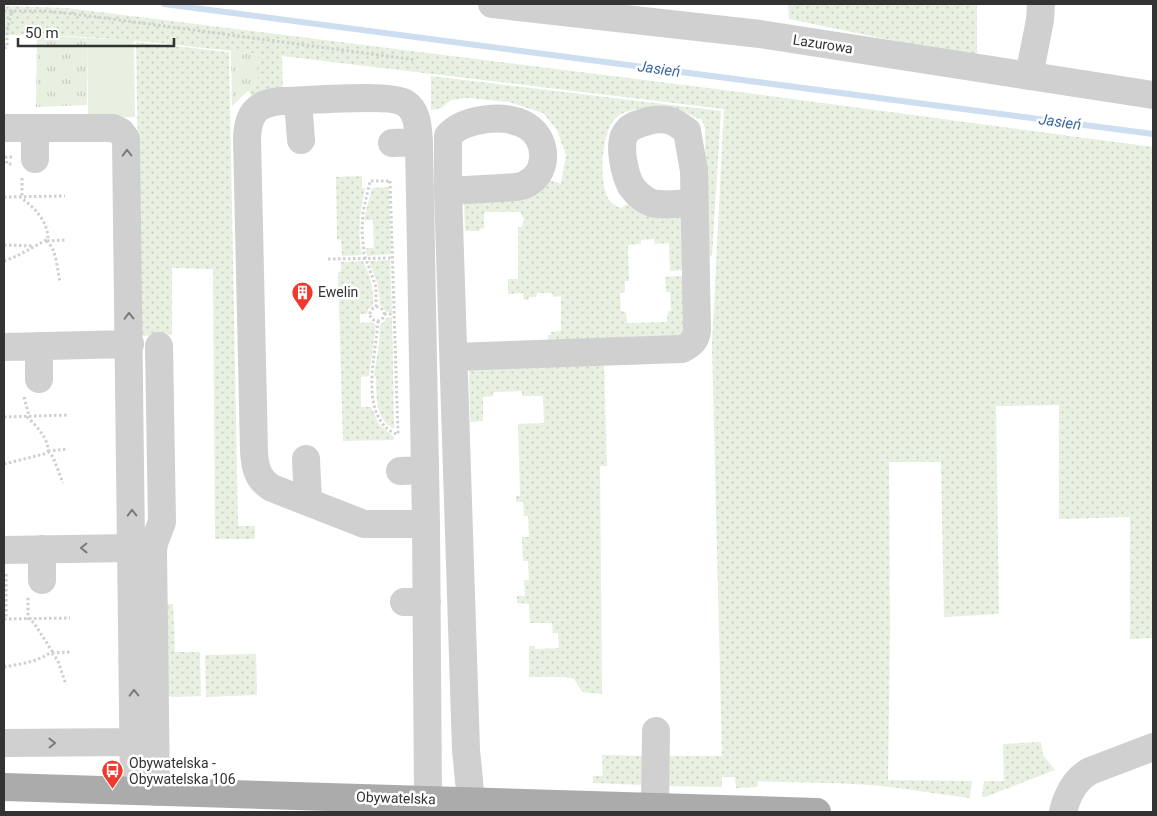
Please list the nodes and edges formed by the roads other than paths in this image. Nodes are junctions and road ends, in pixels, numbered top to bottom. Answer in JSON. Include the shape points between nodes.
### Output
{"nodes":[{"id":1,"x":492,"y":4,"type":"edge"},
{"id":2,"x":1040,"y":4,"type":"edge"},
{"id":3,"x":1029,"y":76,"type":"junction"},
{"id":4,"x":1153,"y":95,"type":"edge"},
{"id":5,"x":298,"y":101,"type":"junction"},
{"id":6,"x":4,"y":128,"type":"edge"},
{"id":7,"x":36,"y":128,"type":"junction"},
{"id":8,"x":300,"y":140,"type":"dead end"},
{"id":9,"x":419,"y":142,"type":"junction"},
{"id":10,"x":392,"y":143,"type":"dead end"},
{"id":11,"x":18,"y":160,"type":"dead end"},
{"id":12,"x":448,"y":191,"type":"dead end"},
{"id":13,"x":694,"y":203,"type":"dead end"},
{"id":14,"x":130,"y":344,"type":"junction"},
{"id":15,"x":39,"y":346,"type":"junction"},
{"id":16,"x":159,"y":346,"type":"dead end"},
{"id":17,"x":4,"y":347,"type":"edge"},
{"id":18,"x":454,"y":357,"type":"junction"},
{"id":19,"x":39,"y":379,"type":"dead end"},
{"id":20,"x":306,"y":459,"type":"dead end"},
{"id":21,"x":308,"y":502,"type":"junction"},
{"id":22,"x":426,"y":524,"type":"junction"},
{"id":23,"x":132,"y":548,"type":"junction"},
{"id":24,"x":42,"y":549,"type":"junction"},
{"id":25,"x":4,"y":550,"type":"edge"},
{"id":26,"x":42,"y":580,"type":"dead end"},
{"id":27,"x":656,"y":731,"type":"dead end"},
{"id":28,"x":127,"y":742,"type":"junction"},
{"id":29,"x":4,"y":743,"type":"edge"},
{"id":30,"x":1153,"y":747,"type":"edge"},
{"id":31,"x":133,"y":783,"type":"junction"},
{"id":32,"x":4,"y":787,"type":"edge"},
{"id":33,"x":428,"y":799,"type":"junction"},
{"id":34,"x":470,"y":801,"type":"junction"},
{"id":35,"x":655,"y":807,"type":"junction"},
{"id":36,"x":703,"y":810,"type":"edge"},
{"id":37,"x":817,"y":812,"type":"edge"},
{"id":38,"x":1063,"y":812,"type":"edge"}],
"edges":[{"from":1,"to":3,"type":"street","name":"Lazurowa","via":[[760,34]]},
{"from":2,"to":3,"type":"street"},
{"from":3,"to":4,"type":"street","name":"Lazurowa"},
{"from":5,"to":8,"type":"street"},
{"from":5,"to":9,"type":"street","via":[[400,100],[416,115]]},
{"from":5,"to":21,"type":"street","via":[[274,102],[259,107],[252,114],[247,131],[254,450],[257,475],[266,485]]},
{"from":6,"to":7,"type":"street"},
{"from":7,"to":11,"type":"street"},
{"from":14,"to":7,"type":"street","one_way":true,"via":[[125,137],[113,128]]},
{"from":9,"to":10,"type":"street"},
{"from":9,"to":22,"type":"street","via":[[411,435],[412,471]]},
{"from":12,"to":18,"type":"street"},
{"from":13,"to":18,"type":"street","via":[[697,330],[691,344],[682,349]]},
{"from":14,"to":15,"type":"street"},
{"from":23,"to":14,"type":"street","one_way":true},
{"from":15,"to":17,"type":"street"},
{"from":15,"to":19,"type":"street"},
{"from":16,"to":31,"type":"street","via":[[162,522],[153,551]]},
{"from":18,"to":34,"type":"street"},
{"from":20,"to":21,"type":"street"},
{"from":21,"to":22,"type":"street","via":[[364,524]]},
{"from":22,"to":33,"type":"street","via":[[415,602]]},
{"from":23,"to":24,"type":"street","one_way":true},
{"from":28,"to":23,"type":"street","one_way":true},
{"from":24,"to":25,"type":"street"},
{"from":24,"to":26,"type":"street"},
{"from":27,"to":35,"type":"street"},
{"from":29,"to":28,"type":"street","one_way":true},
{"from":28,"to":31,"type":"street"},
{"from":30,"to":38,"type":"street","via":[[1083,775],[1070,791]]},
{"from":31,"to":32,"type":"main road","name":"Obywatelska"},
{"from":31,"to":33,"type":"main road","name":"Obywatelska"},
{"from":33,"to":34,"type":"main road","name":"Obywatelska"},
{"from":34,"to":35,"type":"main road","name":"Obywatelska"},
{"from":35,"to":36,"type":"main road","name":"Obywatelska"},
{"from":36,"to":37,"type":"main road","name":"Obywatelska"}]}
